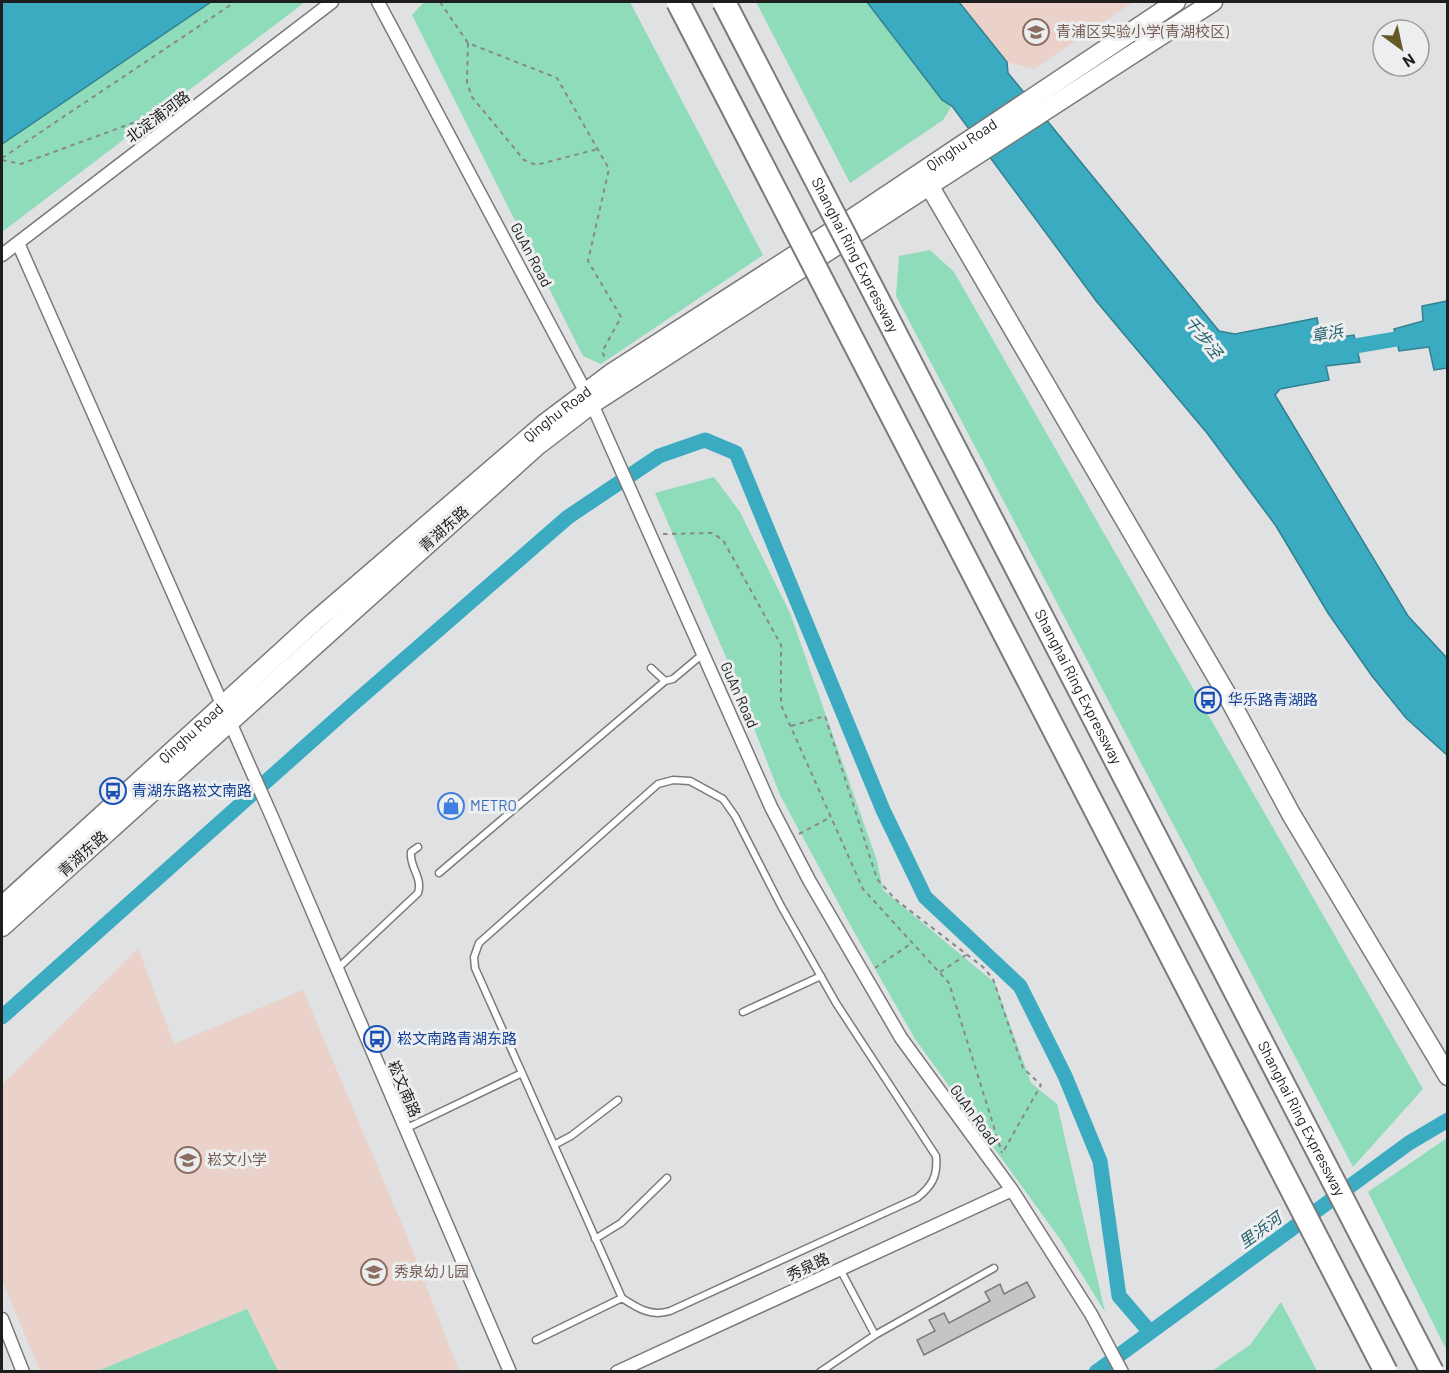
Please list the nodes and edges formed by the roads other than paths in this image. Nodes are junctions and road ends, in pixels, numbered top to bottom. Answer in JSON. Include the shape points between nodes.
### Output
{"nodes":[{"id":1,"x":332,"y":2,"type":"edge"},
{"id":2,"x":378,"y":2,"type":"edge"},
{"id":3,"x":678,"y":2,"type":"edge"},
{"id":4,"x":724,"y":2,"type":"edge"},
{"id":5,"x":1176,"y":2,"type":"edge"},
{"id":6,"x":1213,"y":2,"type":"edge"},
{"id":7,"x":925,"y":178,"type":"junction"},
{"id":8,"x":18,"y":243,"type":"junction"},
{"id":9,"x":2,"y":255,"type":"edge"},
{"id":10,"x":589,"y":398,"type":"junction"},
{"id":11,"x":704,"y":653,"type":"junction"},
{"id":12,"x":651,"y":668,"type":"dead end"},
{"id":13,"x":665,"y":681,"type":"junction"},
{"id":14,"x":226,"y":715,"type":"junction"},
{"id":15,"x":418,"y":847,"type":"dead end"},
{"id":16,"x":440,"y":873,"type":"dead end"},
{"id":17,"x":2,"y":906,"type":"edge"},
{"id":18,"x":2,"y":927,"type":"edge"},
{"id":19,"x":336,"y":970,"type":"junction"},
{"id":20,"x":820,"y":976,"type":"junction"},
{"id":21,"x":743,"y":1012,"type":"dead end"},
{"id":22,"x":522,"y":1073,"type":"junction"},
{"id":23,"x":1446,"y":1073,"type":"edge"},
{"id":24,"x":618,"y":1100,"type":"dead end"},
{"id":25,"x":405,"y":1129,"type":"junction"},
{"id":26,"x":554,"y":1145,"type":"junction"},
{"id":27,"x":667,"y":1178,"type":"dead end"},
{"id":28,"x":1012,"y":1190,"type":"junction"},
{"id":29,"x":595,"y":1239,"type":"junction"},
{"id":30,"x":994,"y":1268,"type":"dead end"},
{"id":31,"x":840,"y":1269,"type":"junction"},
{"id":32,"x":622,"y":1298,"type":"junction"},
{"id":33,"x":2,"y":1324,"type":"edge"},
{"id":34,"x":875,"y":1335,"type":"junction"},
{"id":35,"x":536,"y":1340,"type":"dead end"},
{"id":36,"x":23,"y":1371,"type":"edge"},
{"id":37,"x":510,"y":1371,"type":"edge"},
{"id":38,"x":617,"y":1371,"type":"edge"},
{"id":39,"x":820,"y":1371,"type":"edge"},
{"id":40,"x":1122,"y":1371,"type":"edge"},
{"id":41,"x":1386,"y":1371,"type":"edge"},
{"id":42,"x":1432,"y":1371,"type":"edge"}],
"edges":[{"from":1,"to":8,"type":"street","name":"北淀浦河路"},
{"from":2,"to":10,"type":"street","name":"GuAn Road"},
{"from":3,"to":41,"type":"highway","bridge":true},
{"from":4,"to":42,"type":"highway","name":"Shanghai Ring Expressway","bridge":true},
{"from":5,"to":7,"type":"main road","name":"Qinghu Road","via":[[979,133]]},
{"from":6,"to":7,"type":"main road","via":[[970,158]]},
{"from":7,"to":10,"type":"main road","name":"青湖东路"},
{"from":7,"to":10,"type":"main road","name":"Qinghu Road","via":[[613,372]]},
{"from":7,"to":23,"type":"main road","via":[[1226,693],[1291,814]]},
{"from":8,"to":9,"type":"street","name":"北淀浦河路"},
{"from":8,"to":14,"type":"street","name":"崧文南路"},
{"from":10,"to":11,"type":"street","name":"GuAn Road"},
{"from":10,"to":14,"type":"main road","name":"青湖东路"},
{"from":11,"to":13,"type":"lane","via":[[673,679]]},
{"from":11,"to":28,"type":"street","name":"GuAn Road","via":[[788,839],[864,975],[908,1047]]},
{"from":12,"to":13,"type":"lane"},
{"from":13,"to":16,"type":"lane"},
{"from":14,"to":17,"type":"main road","name":"Qinghu Road"},
{"from":14,"to":18,"type":"main road","name":"青湖东路"},
{"from":14,"to":19,"type":"street","name":"崧文南路"},
{"from":15,"to":19,"type":"lane","via":[[410,857],[419,877],[418,893]]},
{"from":19,"to":25,"type":"street","name":"崧文南路"},
{"from":20,"to":21,"type":"lane"},
{"from":20,"to":22,"type":"lane","via":[[748,838],[723,799],[690,781],[658,784],[479,943],[475,968]]},
{"from":20,"to":32,"type":"lane","via":[[936,1156],[938,1171],[930,1188],[917,1198],[670,1311],[647,1312]]},
{"from":22,"to":25,"type":"lane"},
{"from":22,"to":26,"type":"lane"},
{"from":24,"to":26,"type":"lane"},
{"from":25,"to":37,"type":"street","name":"崧文南路"},
{"from":26,"to":29,"type":"lane"},
{"from":27,"to":29,"type":"lane","via":[[621,1223]]},
{"from":28,"to":31,"type":"street","name":"秀泉路"},
{"from":28,"to":40,"type":"street","name":"GuAn Road","via":[[1091,1314]]},
{"from":29,"to":32,"type":"lane"},
{"from":30,"to":34,"type":"lane"},
{"from":31,"to":34,"type":"lane"},
{"from":31,"to":38,"type":"street","name":"秀泉路"},
{"from":32,"to":35,"type":"lane"},
{"from":33,"to":36,"type":"street"},
{"from":34,"to":39,"type":"lane"}]}
